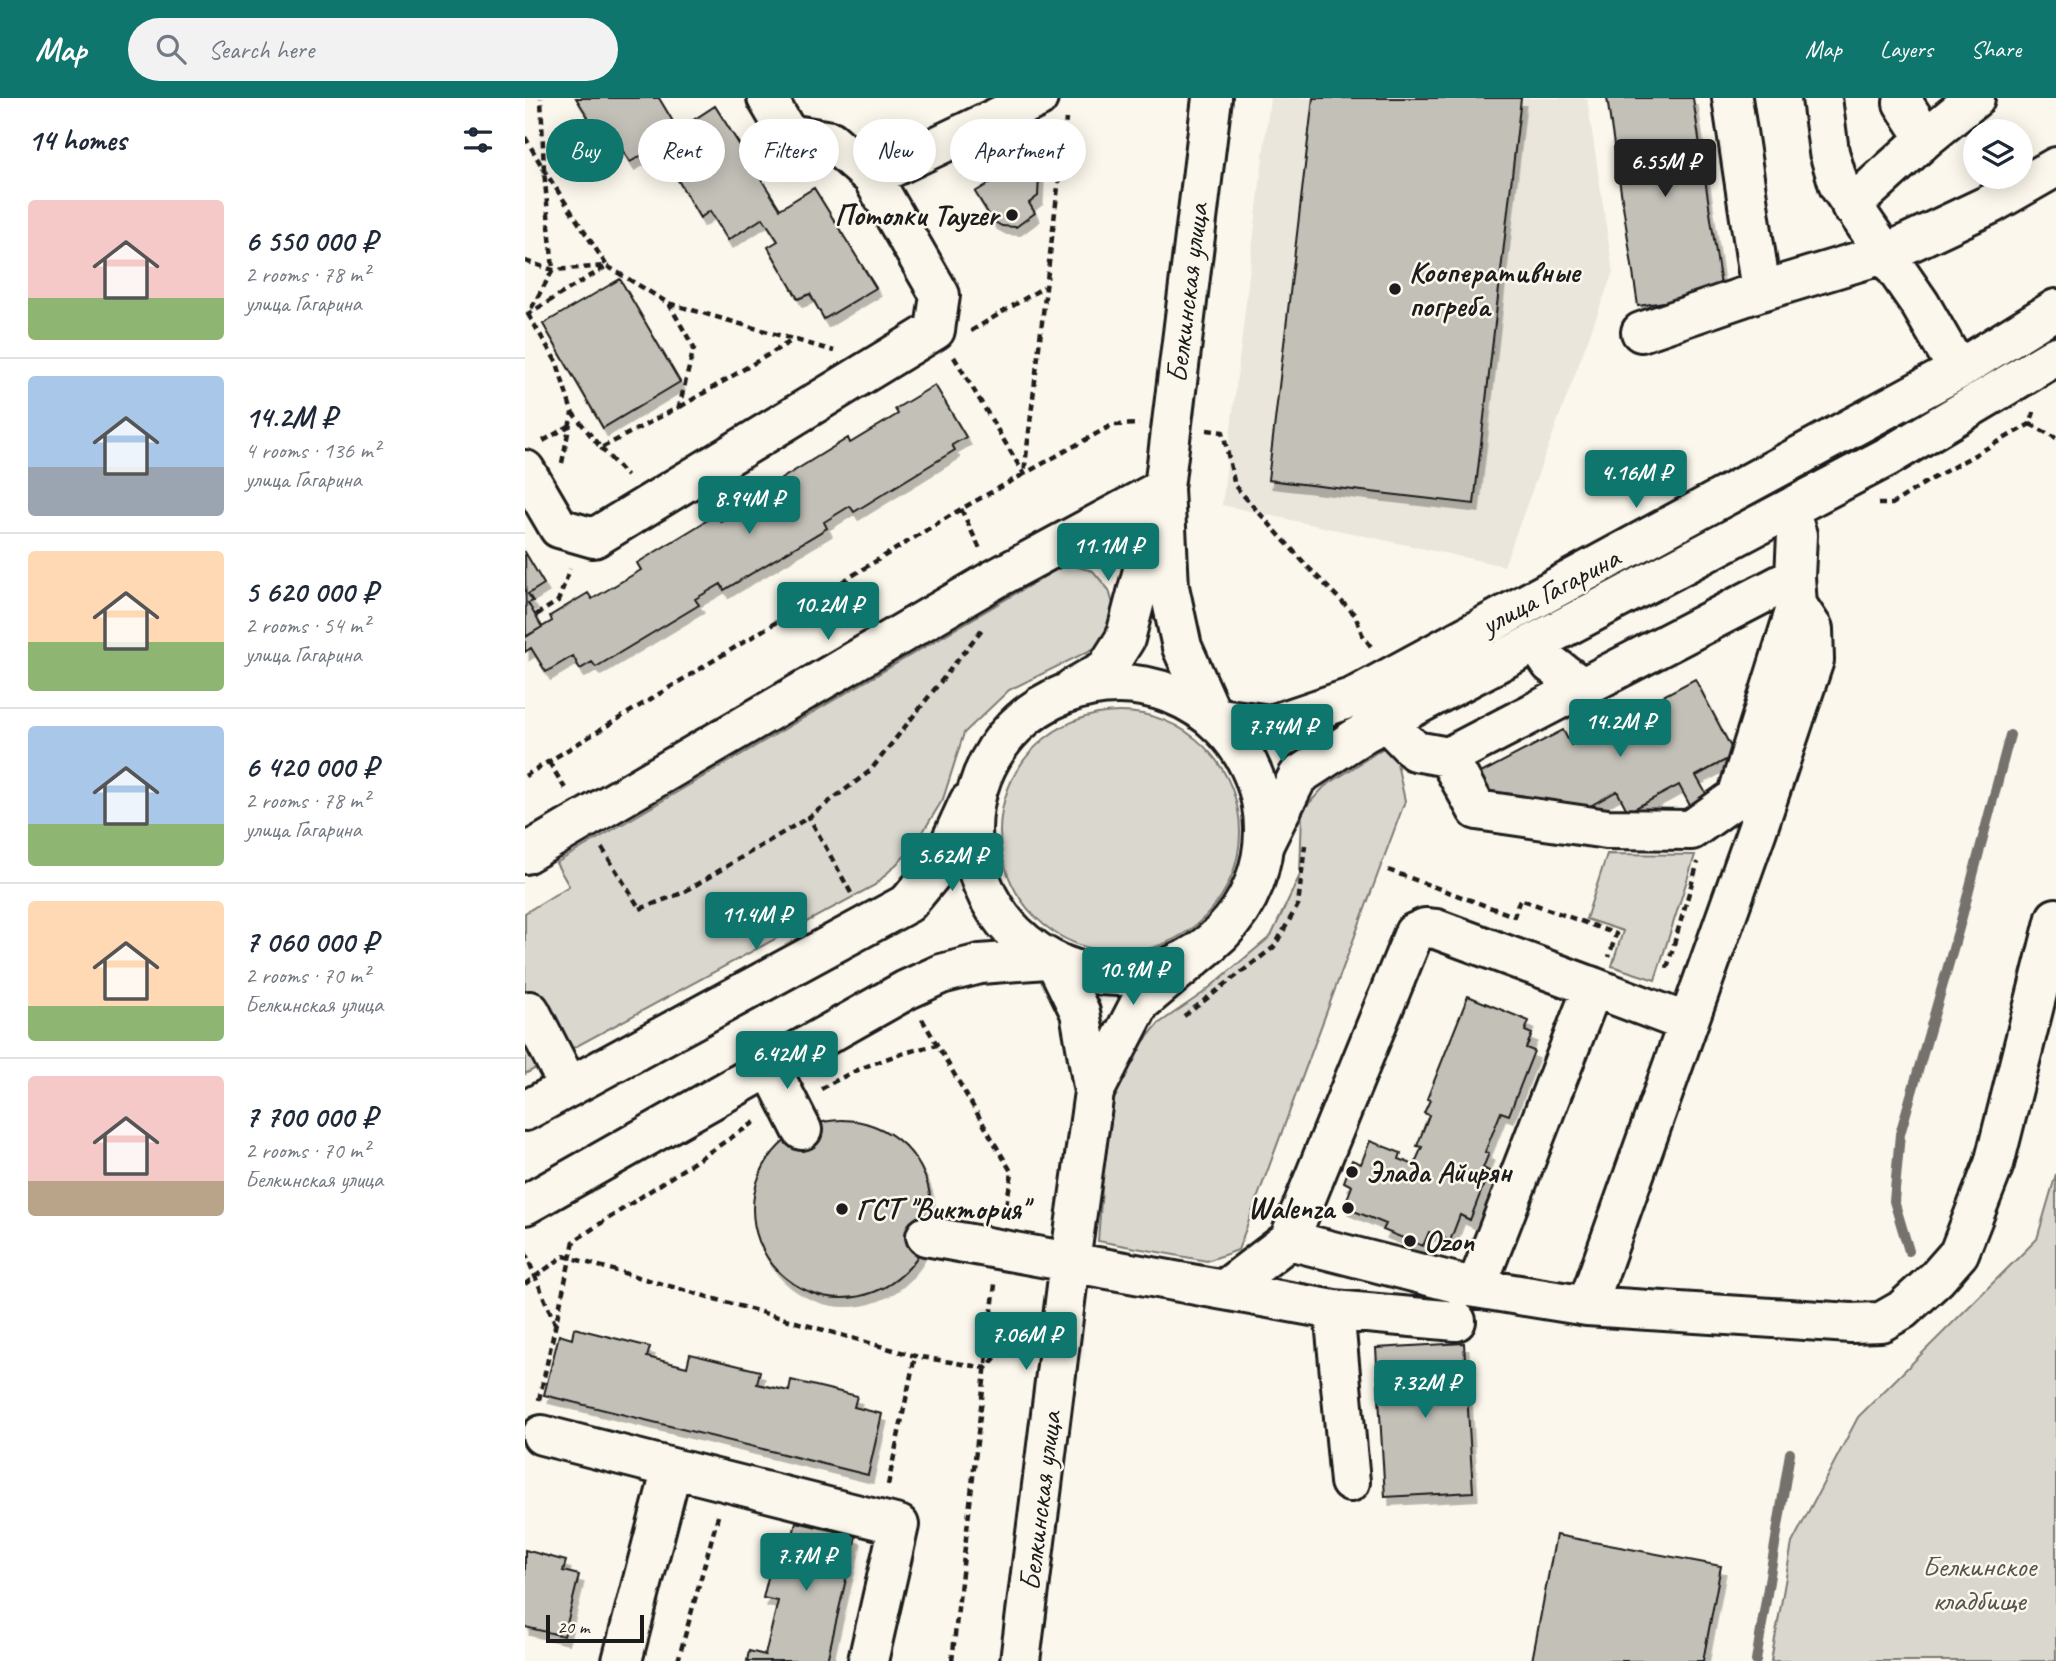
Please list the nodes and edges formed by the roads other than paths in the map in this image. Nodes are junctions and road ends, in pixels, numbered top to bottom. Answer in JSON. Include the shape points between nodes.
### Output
{"nodes":[{"id":1,"x":767,"y":98,"type":"edge"},
{"id":2,"x":1212,"y":98,"type":"edge"},
{"id":3,"x":1732,"y":98,"type":"edge"},
{"id":4,"x":1822,"y":98,"type":"edge"},
{"id":5,"x":1904,"y":98,"type":"edge"},
{"id":6,"x":1975,"y":98,"type":"edge"},
{"id":7,"x":1053,"y":105,"type":"edge"},
{"id":8,"x":1926,"y":138,"type":"junction"},
{"id":9,"x":936,"y":152,"type":"edge"},
{"id":10,"x":853,"y":160,"type":"edge"},
{"id":11,"x":2056,"y":167,"type":"edge"},
{"id":12,"x":875,"y":182,"type":"edge"},
{"id":13,"x":1851,"y":206,"type":"junction"},
{"id":14,"x":1887,"y":253,"type":"junction"},
{"id":15,"x":1761,"y":291,"type":"junction"},
{"id":16,"x":2056,"y":309,"type":"edge"},
{"id":17,"x":1641,"y":332,"type":"dead end"},
{"id":18,"x":2056,"y":356,"type":"edge"},
{"id":19,"x":1958,"y":370,"type":"junction"},
{"id":20,"x":525,"y":470,"type":"edge"},
{"id":21,"x":1164,"y":488,"type":"junction"},
{"id":22,"x":1789,"y":510,"type":"junction"},
{"id":23,"x":1796,"y":591,"type":"junction"},
{"id":24,"x":1536,"y":642,"type":"junction"},
{"id":25,"x":1582,"y":687,"type":"junction"},
{"id":26,"x":1067,"y":691,"type":"junction"},
{"id":27,"x":1213,"y":717,"type":"junction"},
{"id":28,"x":1385,"y":720,"type":"junction"},
{"id":29,"x":1448,"y":757,"type":"junction"},
{"id":30,"x":978,"y":781,"type":"junction"},
{"id":31,"x":528,"y":845,"type":"edge"},
{"id":32,"x":1264,"y":845,"type":"junction"},
{"id":33,"x":2056,"y":918,"type":"edge"},
{"id":34,"x":1209,"y":945,"type":"junction"},
{"id":35,"x":1051,"y":961,"type":"junction"},
{"id":36,"x":1593,"y":987,"type":"junction"},
{"id":37,"x":530,"y":1011,"type":"dead end"},
{"id":38,"x":1688,"y":1023,"type":"junction"},
{"id":39,"x":770,"y":1067,"type":"junction"},
{"id":40,"x":569,"y":1087,"type":"junction"},
{"id":41,"x":1094,"y":1092,"type":"junction"},
{"id":42,"x":525,"y":1111,"type":"edge"},
{"id":43,"x":794,"y":1116,"type":"road end"},
{"id":44,"x":525,"y":1205,"type":"edge"},
{"id":45,"x":926,"y":1236,"type":"dead end"},
{"id":46,"x":1289,"y":1240,"type":"junction"},
{"id":47,"x":1070,"y":1262,"type":"junction"},
{"id":48,"x":1476,"y":1288,"type":"junction"},
{"id":49,"x":1224,"y":1290,"type":"junction"},
{"id":50,"x":1587,"y":1306,"type":"junction"},
{"id":51,"x":1335,"y":1310,"type":"junction"},
{"id":52,"x":1456,"y":1321,"type":"dead end"},
{"id":53,"x":542,"y":1435,"type":"road end"},
{"id":54,"x":672,"y":1468,"type":"junction"},
{"id":55,"x":1350,"y":1482,"type":"dead end"},
{"id":56,"x":622,"y":1661,"type":"edge"},
{"id":57,"x":868,"y":1661,"type":"edge"},
{"id":58,"x":1020,"y":1661,"type":"edge"}],
"edges":[{"from":1,"to":10,"type":"street","via":[[788,134],[831,141]]},
{"from":2,"to":21,"type":"street","name":"Белкинская улица"},
{"from":3,"to":15,"type":"street"},
{"from":4,"to":13,"type":"street","via":[[1829,152],[1839,186]]},
{"from":5,"to":8,"type":"street"},
{"from":6,"to":8,"type":"street"},
{"from":7,"to":9,"type":"street"},
{"from":8,"to":13,"type":"street"},
{"from":11,"to":14,"type":"street","via":[[1993,203]]},
{"from":12,"to":20,"type":"street","via":[[940,295],[935,330],[594,538],[559,528]]},
{"from":13,"to":14,"type":"street"},
{"from":14,"to":15,"type":"street"},
{"from":14,"to":19,"type":"street"},
{"from":15,"to":17,"type":"street"},
{"from":16,"to":19,"type":"street","name":"улица Гагарина"},
{"from":18,"to":22,"type":"street","name":"улица Гагарина"},
{"from":19,"to":27,"type":"street","name":"улица Гагарина","via":[[1355,697],[1271,724]]},
{"from":21,"to":26,"type":"street","name":"Белкинская улица","via":[[1125,639],[1106,669]]},
{"from":21,"to":27,"type":"street","name":"Белкинская улица","via":[[1168,587],[1182,647]]},
{"from":21,"to":31,"type":"street"},
{"from":22,"to":23,"type":"street","via":[[1797,535]]},
{"from":22,"to":24,"type":"street","name":"улица Гагарина"},
{"from":23,"to":25,"type":"street"},
{"from":23,"to":29,"type":"street","via":[[1737,797],[1691,830],[1607,829],[1477,810]]},
{"from":23,"to":38,"type":"street","via":[[1813,629],[1814,660]]},
{"from":24,"to":25,"type":"street","via":[[1551,664]]},
{"from":24,"to":28,"type":"street","name":"улица Гагарина"},
{"from":25,"to":29,"type":"street"},
{"from":26,"to":27,"type":"street","via":[[1105,683],[1144,684],[1181,696]]},
{"from":26,"to":30,"type":"street","name":"Белкинская улица","via":[[1029,712],[998,743]]},
{"from":27,"to":32,"type":"street","via":[[1237,744],[1255,775],[1264,809]]},
{"from":28,"to":29,"type":"street","via":[[1415,751]]},
{"from":28,"to":32,"type":"street","name":"улица Гагарина","via":[[1298,776]]},
{"from":30,"to":35,"type":"street","via":[[970,832],[980,883],[1006,926]]},
{"from":30,"to":40,"type":"street","via":[[941,863],[908,903]]},
{"from":32,"to":34,"type":"street","via":[[1255,883],[1237,917]]},
{"from":33,"to":50,"type":"street","via":[[1994,1164],[1971,1227],[1959,1253],[1902,1310],[1881,1322],[1851,1323]]},
{"from":34,"to":35,"type":"street","via":[[1172,967],[1130,977],[1087,974]]},
{"from":34,"to":41,"type":"street","name":"Белкинская улица","via":[[1140,1003]]},
{"from":35,"to":39,"type":"street","via":[[980,964],[941,974]]},
{"from":35,"to":41,"type":"street","name":"Белкинская улица","via":[[1080,1012]]},
{"from":36,"to":38,"type":"street"},
{"from":36,"to":46,"type":"street","via":[[1436,929],[1414,933]]},
{"from":36,"to":48,"type":"street"},
{"from":37,"to":40,"type":"street"},
{"from":38,"to":50,"type":"street"},
{"from":39,"to":43,"type":"street"},
{"from":39,"to":44,"type":"street"},
{"from":40,"to":42,"type":"street"},
{"from":41,"to":47,"type":"street","name":"Белкинская улица"},
{"from":45,"to":47,"type":"street"},
{"from":46,"to":48,"type":"street"},
{"from":46,"to":49,"type":"street"},
{"from":47,"to":49,"type":"street"},
{"from":47,"to":58,"type":"street","name":"Белкинская улица"},
{"from":48,"to":50,"type":"street"},
{"from":49,"to":51,"type":"street"},
{"from":51,"to":52,"type":"street"},
{"from":51,"to":55,"type":"street"},
{"from":53,"to":54,"type":"street"},
{"from":54,"to":56,"type":"street"},
{"from":54,"to":57,"type":"street","via":[[899,1524]]}]}
